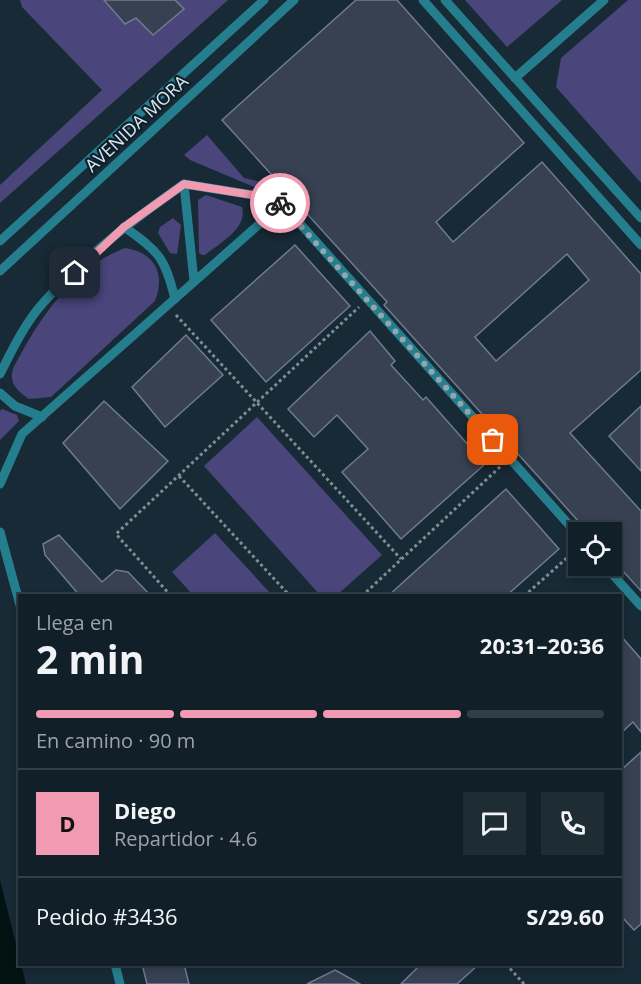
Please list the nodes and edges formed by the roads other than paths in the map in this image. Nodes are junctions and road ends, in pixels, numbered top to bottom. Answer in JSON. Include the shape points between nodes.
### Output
{"nodes":[{"id":1,"x":264,"y":0,"type":"edge"},
{"id":2,"x":294,"y":0,"type":"edge"},
{"id":3,"x":423,"y":0,"type":"edge"},
{"id":4,"x":445,"y":0,"type":"edge"},
{"id":5,"x":604,"y":0,"type":"edge"},
{"id":6,"x":515,"y":78,"type":"junction"},
{"id":7,"x":184,"y":184,"type":"junction"},
{"id":8,"x":282,"y":204,"type":"junction"},
{"id":9,"x":641,"y":218,"type":"edge"},
{"id":10,"x":124,"y":227,"type":"junction"},
{"id":11,"x":0,"y":241,"type":"edge"},
{"id":12,"x":641,"y":245,"type":"edge"},
{"id":13,"x":0,"y":271,"type":"edge"},
{"id":14,"x":194,"y":281,"type":"junction"},
{"id":15,"x":171,"y":302,"type":"junction"},
{"id":16,"x":0,"y":374,"type":"edge"},
{"id":17,"x":0,"y":393,"type":"edge"},
{"id":18,"x":42,"y":417,"type":"junction"},
{"id":19,"x":0,"y":484,"type":"edge"},
{"id":20,"x":568,"y":524,"type":"edge"},
{"id":21,"x":0,"y":532,"type":"edge"},
{"id":22,"x":614,"y":576,"type":"edge"},
{"id":23,"x":18,"y":598,"type":"edge"},
{"id":24,"x":641,"y":606,"type":"edge"},
{"id":25,"x":116,"y":966,"type":"edge"},
{"id":26,"x":120,"y":984,"type":"edge"}],
"edges":[{"from":1,"to":11,"type":"lane","name":"AVENIDA MORA"},
{"from":2,"to":13,"type":"lane","name":"AVENIDA MORA"},
{"from":3,"to":12,"type":"lane"},
{"from":4,"to":6,"type":"lane"},
{"from":5,"to":6,"type":"lane"},
{"from":6,"to":9,"type":"lane"},
{"from":7,"to":8,"type":"lane","via":[[278,199]]},
{"from":7,"to":10,"type":"lane"},
{"from":7,"to":14,"type":"lane"},
{"from":8,"to":14,"type":"lane"},
{"from":8,"to":20,"type":"lane"},
{"from":10,"to":15,"type":"lane","via":[[152,246],[167,268]]},
{"from":10,"to":16,"type":"lane","via":[[42,303]]},
{"from":14,"to":15,"type":"lane"},
{"from":15,"to":18,"type":"lane"},
{"from":17,"to":18,"type":"lane","via":[[15,406]]},
{"from":18,"to":19,"type":"lane","via":[[22,434]]},
{"from":21,"to":23,"type":"lane"},
{"from":22,"to":24,"type":"lane"},
{"from":25,"to":26,"type":"lane"}]}
